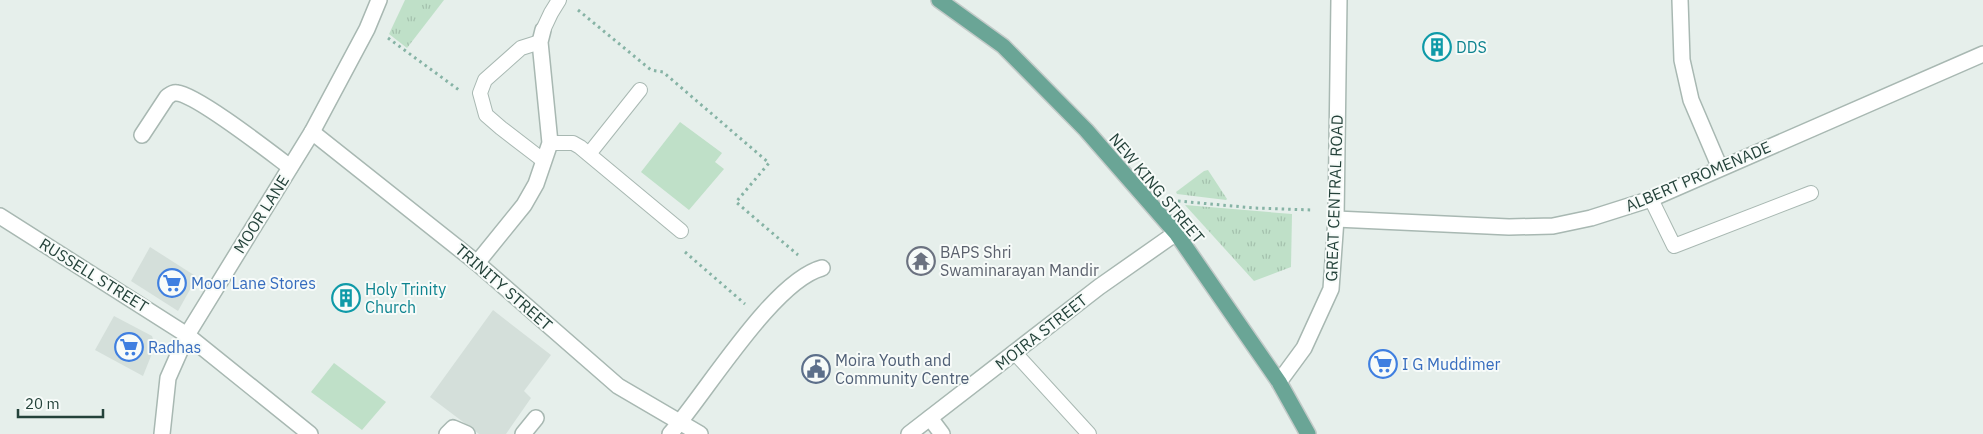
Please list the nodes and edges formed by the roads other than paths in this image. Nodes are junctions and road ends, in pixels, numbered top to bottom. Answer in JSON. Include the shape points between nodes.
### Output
{"nodes":[{"id":1,"x":379,"y":0,"type":"edge"},
{"id":2,"x":559,"y":0,"type":"edge"},
{"id":3,"x":939,"y":0,"type":"edge"},
{"id":4,"x":1339,"y":0,"type":"edge"},
{"id":5,"x":1680,"y":0,"type":"edge"},
{"id":6,"x":542,"y":36,"type":"junction"},
{"id":7,"x":1983,"y":54,"type":"edge"},
{"id":8,"x":640,"y":90,"type":"dead end"},
{"id":9,"x":312,"y":132,"type":"junction"},
{"id":10,"x":142,"y":135,"type":"dead end"},
{"id":11,"x":550,"y":143,"type":"junction"},
{"id":12,"x":589,"y":154,"type":"junction"},
{"id":13,"x":544,"y":161,"type":"junction"},
{"id":14,"x":290,"y":167,"type":"junction"},
{"id":15,"x":1720,"y":168,"type":"junction"},
{"id":16,"x":1811,"y":192,"type":"dead end"},
{"id":17,"x":1651,"y":199,"type":"junction"},
{"id":18,"x":1336,"y":215,"type":"junction"},
{"id":19,"x":0,"y":216,"type":"edge"},
{"id":20,"x":681,"y":231,"type":"road end"},
{"id":21,"x":1176,"y":233,"type":"junction"},
{"id":22,"x":477,"y":262,"type":"junction"},
{"id":23,"x":819,"y":269,"type":"road end"},
{"id":24,"x":187,"y":335,"type":"junction"},
{"id":25,"x":1014,"y":352,"type":"junction"},
{"id":26,"x":1278,"y":382,"type":"junction"},
{"id":27,"x":536,"y":418,"type":"dead end"},
{"id":28,"x":930,"y":418,"type":"junction"},
{"id":29,"x":680,"y":422,"type":"junction"},
{"id":30,"x":162,"y":434,"type":"edge"},
{"id":31,"x":310,"y":434,"type":"edge"},
{"id":32,"x":447,"y":434,"type":"edge"},
{"id":33,"x":468,"y":434,"type":"edge"},
{"id":34,"x":523,"y":434,"type":"edge"},
{"id":35,"x":670,"y":434,"type":"edge"},
{"id":36,"x":700,"y":434,"type":"edge"},
{"id":37,"x":909,"y":434,"type":"edge"},
{"id":38,"x":942,"y":434,"type":"edge"},
{"id":39,"x":1089,"y":434,"type":"edge"},
{"id":40,"x":1308,"y":434,"type":"edge"}],
"edges":[{"from":1,"to":9,"type":"street","name":"MOOR LANE","via":[[367,30]]},
{"from":2,"to":6,"type":"lane"},
{"from":3,"to":21,"type":"main road","name":"NEW KING STREET","via":[[1003,46],[1086,130]]},
{"from":4,"to":18,"type":"street","name":"GREAT CENTRAL ROAD"},
{"from":5,"to":15,"type":"street","via":[[1682,60],[1691,100]]},
{"from":6,"to":11,"type":"street"},
{"from":6,"to":13,"type":"lane","via":[[522,48],[486,80],[480,93],[486,115]]},
{"from":7,"to":15,"type":"street","name":"ALBERT PROMENADE"},
{"from":8,"to":12,"type":"lane"},
{"from":9,"to":14,"type":"street","name":"MOOR LANE"},
{"from":9,"to":22,"type":"street","name":"TRINITY STREET"},
{"from":10,"to":14,"type":"street","via":[[166,97],[178,93],[202,104]]},
{"from":11,"to":12,"type":"lane","via":[[573,143]]},
{"from":11,"to":13,"type":"street"},
{"from":12,"to":20,"type":"lane"},
{"from":13,"to":22,"type":"street","via":[[524,205]]},
{"from":14,"to":24,"type":"street","name":"MOOR LANE"},
{"from":15,"to":17,"type":"street","name":"ALBERT PROMENADE"},
{"from":16,"to":17,"type":"lane","via":[[1674,246]]},
{"from":17,"to":18,"type":"street","name":"ALBERT PROMENADE","via":[[1553,226],[1509,227]]},
{"from":18,"to":26,"type":"street","name":"GREAT CENTRAL ROAD","via":[[1331,289],[1304,348]]},
{"from":19,"to":24,"type":"street","name":"RUSSELL STREET"},
{"from":21,"to":25,"type":"street","name":"MOIRA STREET"},
{"from":21,"to":26,"type":"main road","name":"NEW KING STREET"},
{"from":22,"to":29,"type":"street","name":"TRINITY STREET","via":[[618,386]]},
{"from":23,"to":29,"type":"street","via":[[795,283],[760,317]]},
{"from":24,"to":30,"type":"street","name":"MOOR LANE","via":[[168,378]]},
{"from":24,"to":31,"type":"street","name":"RUSSELL STREET"},
{"from":25,"to":28,"type":"street","name":"MOIRA STREET"},
{"from":25,"to":39,"type":"lane"},
{"from":26,"to":40,"type":"main road","name":"NEW KING STREET"},
{"from":27,"to":34,"type":"street"},
{"from":28,"to":37,"type":"street","name":"MOIRA STREET"},
{"from":28,"to":38,"type":"street"},
{"from":29,"to":35,"type":"street"},
{"from":29,"to":36,"type":"street","name":"TRINITY STREET"},
{"from":32,"to":33,"type":"street","via":[[453,428]]}]}
